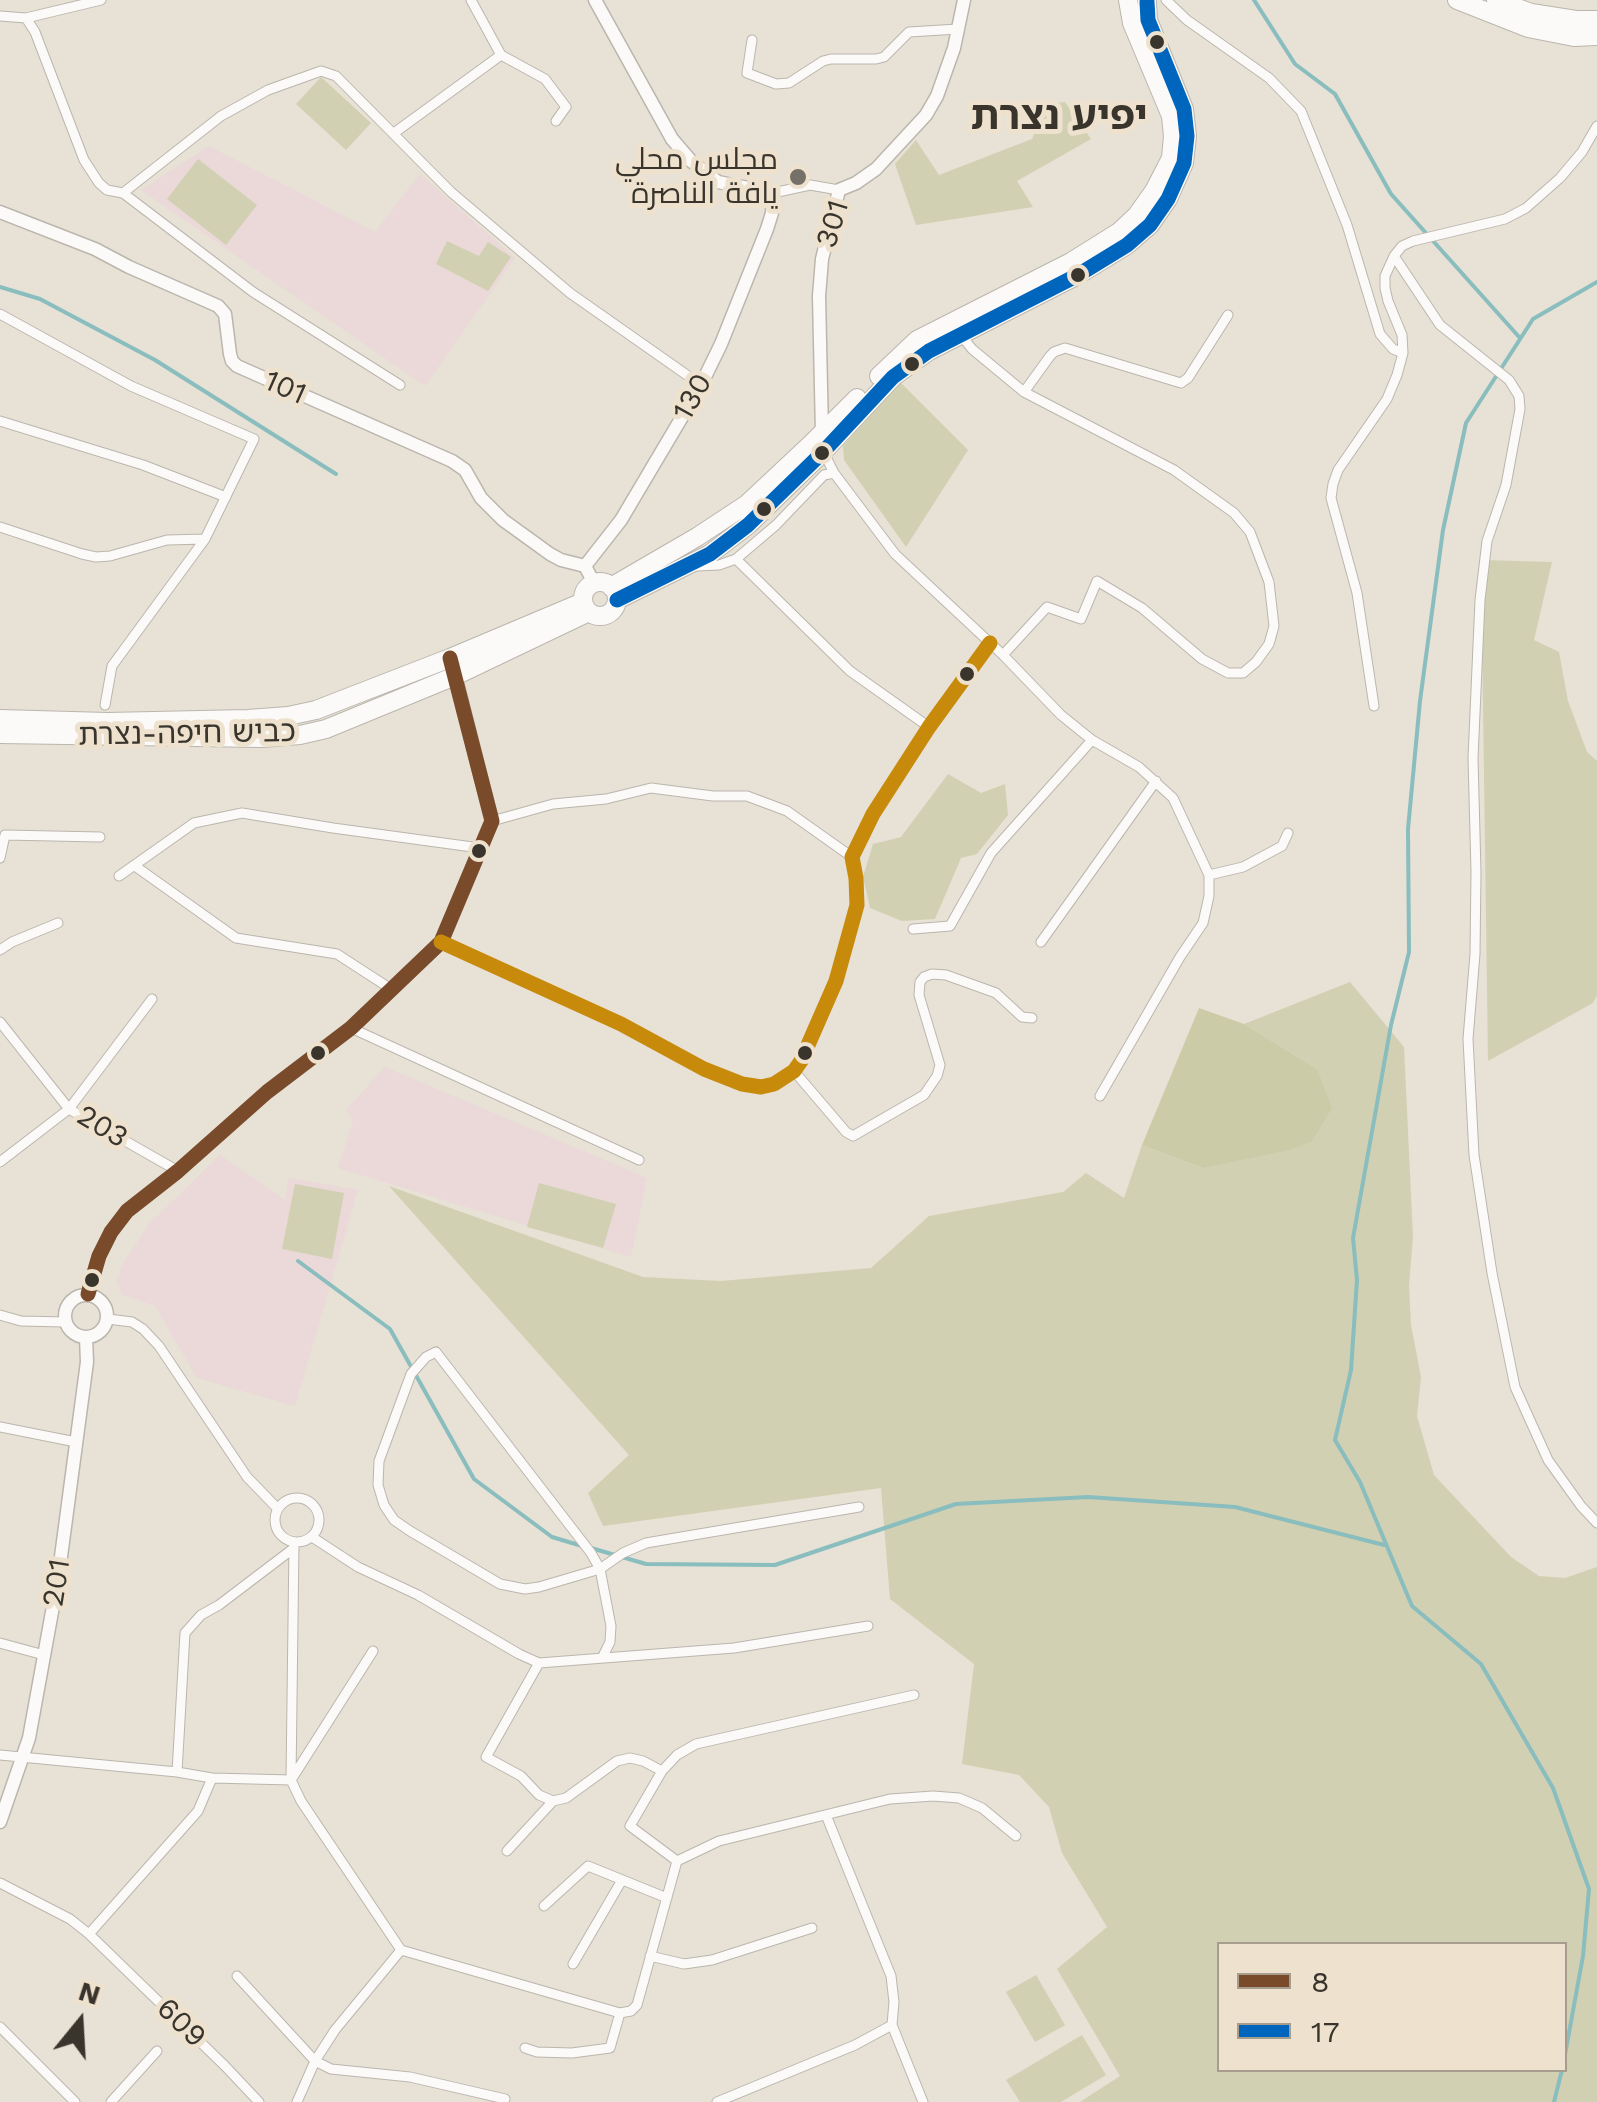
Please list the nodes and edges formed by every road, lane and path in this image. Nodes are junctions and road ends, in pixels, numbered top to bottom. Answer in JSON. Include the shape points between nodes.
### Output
{"nodes":[{"id":1,"x":102,"y":0,"type":"edge"},
{"id":2,"x":472,"y":0,"type":"edge"},
{"id":3,"x":595,"y":0,"type":"edge"},
{"id":4,"x":964,"y":0,"type":"edge"},
{"id":5,"x":1147,"y":0,"type":"edge"},
{"id":6,"x":1457,"y":0,"type":"edge"},
{"id":7,"x":1496,"y":0,"type":"edge"},
{"id":8,"x":0,"y":16,"type":"edge"},
{"id":9,"x":26,"y":18,"type":"junction"},
{"id":10,"x":1597,"y":20,"type":"edge"},
{"id":11,"x":958,"y":29,"type":"junction"},
{"id":12,"x":1597,"y":36,"type":"edge"},
{"id":13,"x":752,"y":40,"type":"dead end"},
{"id":14,"x":501,"y":56,"type":"junction"},
{"id":15,"x":556,"y":121,"type":"dead end"},
{"id":16,"x":1597,"y":126,"type":"edge"},
{"id":17,"x":394,"y":132,"type":"junction"},
{"id":18,"x":839,"y":190,"type":"junction"},
{"id":19,"x":123,"y":193,"type":"junction"},
{"id":20,"x":774,"y":193,"type":"junction"},
{"id":21,"x":0,"y":212,"type":"edge"},
{"id":22,"x":1394,"y":256,"type":"junction"},
{"id":23,"x":0,"y":314,"type":"edge"},
{"id":24,"x":1228,"y":315,"type":"dead end"},
{"id":25,"x":962,"y":335,"type":"junction"},
{"id":26,"x":1402,"y":353,"type":"junction"},
{"id":27,"x":400,"y":385,"type":"dead end"},
{"id":28,"x":701,"y":385,"type":"junction"},
{"id":29,"x":1024,"y":392,"type":"junction"},
{"id":30,"x":0,"y":420,"type":"edge"},
{"id":31,"x":822,"y":442,"type":"junction"},
{"id":32,"x":834,"y":474,"type":"junction"},
{"id":33,"x":226,"y":496,"type":"junction"},
{"id":34,"x":0,"y":528,"type":"edge"},
{"id":35,"x":205,"y":539,"type":"junction"},
{"id":36,"x":736,"y":559,"type":"junction"},
{"id":37,"x":585,"y":566,"type":"junction"},
{"id":38,"x":685,"y":567,"type":"junction"},
{"id":39,"x":607,"y":590,"type":"junction"},
{"id":40,"x":586,"y":607,"type":"junction"},
{"id":41,"x":990,"y":643,"type":"junction"},
{"id":42,"x":1002,"y":655,"type":"junction"},
{"id":43,"x":453,"y":667,"type":"junction"},
{"id":44,"x":105,"y":705,"type":"dead end"},
{"id":45,"x":1374,"y":706,"type":"dead end"},
{"id":46,"x":0,"y":719,"type":"edge"},
{"id":47,"x":928,"y":727,"type":"junction"},
{"id":48,"x":0,"y":734,"type":"edge"},
{"id":49,"x":1092,"y":740,"type":"junction"},
{"id":50,"x":1156,"y":781,"type":"junction"},
{"id":51,"x":492,"y":821,"type":"junction"},
{"id":52,"x":1288,"y":833,"type":"dead end"},
{"id":53,"x":100,"y":837,"type":"dead end"},
{"id":54,"x":480,"y":848,"type":"junction"},
{"id":55,"x":0,"y":858,"type":"edge"},
{"id":56,"x":852,"y":858,"type":"junction"},
{"id":57,"x":135,"y":866,"type":"junction"},
{"id":58,"x":119,"y":876,"type":"dead end"},
{"id":59,"x":1209,"y":876,"type":"junction"},
{"id":60,"x":58,"y":922,"type":"dead end"},
{"id":61,"x":913,"y":929,"type":"dead end"},
{"id":62,"x":440,"y":942,"type":"junction"},
{"id":63,"x":1041,"y":942,"type":"dead end"},
{"id":64,"x":0,"y":950,"type":"edge"},
{"id":65,"x":392,"y":989,"type":"junction"},
{"id":66,"x":152,"y":999,"type":"dead end"},
{"id":67,"x":1032,"y":1018,"type":"dead end"},
{"id":68,"x":0,"y":1022,"type":"edge"},
{"id":69,"x":351,"y":1028,"type":"junction"},
{"id":70,"x":794,"y":1071,"type":"junction"},
{"id":71,"x":1100,"y":1096,"type":"dead end"},
{"id":72,"x":69,"y":1109,"type":"junction"},
{"id":73,"x":639,"y":1160,"type":"dead end"},
{"id":74,"x":0,"y":1162,"type":"edge"},
{"id":75,"x":178,"y":1170,"type":"junction"},
{"id":76,"x":88,"y":1294,"type":"junction"},
{"id":77,"x":0,"y":1315,"type":"edge"},
{"id":78,"x":108,"y":1319,"type":"junction"},
{"id":79,"x":66,"y":1322,"type":"junction"},
{"id":80,"x":86,"y":1338,"type":"junction"},
{"id":81,"x":0,"y":1427,"type":"edge"},
{"id":82,"x":76,"y":1442,"type":"junction"},
{"id":83,"x":858,"y":1507,"type":"dead end"},
{"id":84,"x":278,"y":1509,"type":"junction"},
{"id":85,"x":1597,"y":1522,"type":"edge"},
{"id":86,"x":312,"y":1537,"type":"junction"},
{"id":87,"x":294,"y":1545,"type":"junction"},
{"id":88,"x":600,"y":1569,"type":"junction"},
{"id":89,"x":868,"y":1626,"type":"dead end"},
{"id":90,"x":0,"y":1643,"type":"edge"},
{"id":91,"x":373,"y":1651,"type":"dead end"},
{"id":92,"x":44,"y":1655,"type":"junction"},
{"id":93,"x":603,"y":1656,"type":"junction"},
{"id":94,"x":539,"y":1662,"type":"junction"},
{"id":95,"x":914,"y":1695,"type":"dead end"},
{"id":96,"x":0,"y":1755,"type":"edge"},
{"id":97,"x":24,"y":1758,"type":"junction"},
{"id":98,"x":662,"y":1771,"type":"junction"},
{"id":99,"x":178,"y":1772,"type":"junction"},
{"id":100,"x":212,"y":1778,"type":"junction"},
{"id":101,"x":292,"y":1780,"type":"junction"},
{"id":102,"x":552,"y":1801,"type":"junction"},
{"id":103,"x":826,"y":1815,"type":"junction"},
{"id":104,"x":0,"y":1822,"type":"edge"},
{"id":105,"x":1016,"y":1836,"type":"dead end"},
{"id":106,"x":507,"y":1851,"type":"dead end"},
{"id":107,"x":677,"y":1861,"type":"junction"},
{"id":108,"x":622,"y":1880,"type":"junction"},
{"id":109,"x":0,"y":1883,"type":"edge"},
{"id":110,"x":666,"y":1898,"type":"junction"},
{"id":111,"x":544,"y":1906,"type":"dead end"},
{"id":112,"x":812,"y":1928,"type":"dead end"},
{"id":113,"x":89,"y":1934,"type":"junction"},
{"id":114,"x":402,"y":1950,"type":"junction"},
{"id":115,"x":650,"y":1956,"type":"junction"},
{"id":116,"x":572,"y":1964,"type":"dead end"},
{"id":117,"x":237,"y":1976,"type":"dead end"},
{"id":118,"x":620,"y":2013,"type":"junction"},
{"id":119,"x":892,"y":2025,"type":"junction"},
{"id":120,"x":0,"y":2027,"type":"edge"},
{"id":121,"x":525,"y":2048,"type":"dead end"},
{"id":122,"x":156,"y":2051,"type":"dead end"},
{"id":123,"x":315,"y":2060,"type":"junction"},
{"id":124,"x":505,"y":2099,"type":"dead end"},
{"id":125,"x":75,"y":2102,"type":"edge"},
{"id":126,"x":111,"y":2102,"type":"edge"},
{"id":127,"x":258,"y":2102,"type":"edge"},
{"id":128,"x":297,"y":2102,"type":"edge"},
{"id":129,"x":717,"y":2102,"type":"edge"},
{"id":130,"x":923,"y":2102,"type":"edge"}],
"edges":[{"from":1,"to":9,"type":"street"},
{"from":2,"to":14,"type":"street"},
{"from":3,"to":20,"type":"street","via":[[672,139],[691,160],[718,182]]},
{"from":4,"to":11,"type":"street","name":"301"},
{"from":5,"to":25,"type":"highway","via":[[1187,136],[1168,199],[1127,245]]},
{"from":5,"to":26,"type":"street","via":[[1269,78],[1300,111],[1347,225],[1380,334]]},
{"from":5,"to":31,"type":"highway","via":[[1129,15],[1172,116],[1174,136],[1154,192],[1119,232],[1072,262],[917,340]]},
{"from":6,"to":12,"type":"highway","via":[[1528,28]]},
{"from":7,"to":10,"type":"highway","via":[[1532,13]]},
{"from":8,"to":9,"type":"street"},
{"from":9,"to":19,"type":"street","via":[[84,160],[99,183]]},
{"from":11,"to":13,"type":"street","via":[[909,32],[884,57],[823,61],[776,84],[747,73]]},
{"from":11,"to":18,"type":"street","name":"301","via":[[926,115],[876,169]]},
{"from":14,"to":15,"type":"street","via":[[545,79],[566,107]]},
{"from":14,"to":17,"type":"street"},
{"from":16,"to":22,"type":"street","via":[[1560,178],[1526,208],[1413,241]]},
{"from":17,"to":19,"type":"street","via":[[336,76],[321,71],[221,116]]},
{"from":17,"to":28,"type":"street","via":[[450,192],[570,293]]},
{"from":18,"to":20,"type":"street","via":[[810,184]]},
{"from":18,"to":31,"type":"street","name":"301","via":[[822,259]]},
{"from":19,"to":27,"type":"street","via":[[253,292]]},
{"from":20,"to":28,"type":"street","name":"130","via":[[768,229]]},
{"from":21,"to":37,"type":"street","name":"101","via":[[218,306],[237,366],[452,461],[503,520],[560,560]]},
{"from":22,"to":26,"type":"street","via":[[1385,288]]},
{"from":22,"to":85,"type":"street","via":[[1440,326],[1509,380],[1519,396],[1480,600],[1468,1039],[1474,1154],[1515,1387],[1548,1460]]},
{"from":23,"to":33,"type":"street","via":[[131,386],[254,439]]},
{"from":24,"to":29,"type":"street","via":[[1181,382],[1065,348],[1050,356]]},
{"from":25,"to":29,"type":"street"},
{"from":25,"to":31,"type":"highway","via":[[893,378]]},
{"from":26,"to":45,"type":"street","via":[[1387,399],[1332,484]]},
{"from":28,"to":37,"type":"street","name":"130","via":[[621,520]]},
{"from":29,"to":42,"type":"street","via":[[1174,470],[1234,512],[1250,532],[1269,582],[1274,626],[1256,662],[1242,673],[1228,673],[1097,582],[1081,619],[1047,606]]},
{"from":30,"to":33,"type":"street"},
{"from":31,"to":32,"type":"street"},
{"from":31,"to":38,"type":"highway","via":[[748,525]]},
{"from":31,"to":39,"type":"highway","via":[[747,504]]},
{"from":32,"to":36,"type":"street","via":[[824,476]]},
{"from":32,"to":41,"type":"street","via":[[895,554]]},
{"from":33,"to":35,"type":"street"},
{"from":34,"to":35,"type":"street","via":[[96,557],[167,540]]},
{"from":35,"to":44,"type":"street","via":[[112,666]]},
{"from":36,"to":38,"type":"street"},
{"from":36,"to":47,"type":"street","via":[[850,672]]},
{"from":37,"to":39,"type":"street"},
{"from":38,"to":39,"type":"highway"},
{"from":39,"to":40,"type":"highway","via":[[585,591]]},
{"from":39,"to":40,"type":"highway","name":"כביש חיפה-נצרת","via":[[614,609],[598,616]]},
{"from":40,"to":43,"type":"highway","name":"כביש חיפה-נצרת"},
{"from":41,"to":42,"type":"street"},
{"from":41,"to":47,"type":"street"},
{"from":42,"to":49,"type":"street"},
{"from":43,"to":46,"type":"highway","name":"כביש חיפה-נצרת","via":[[288,716]]},
{"from":43,"to":48,"type":"highway","name":"כביש חיפה-נצרת","via":[[326,729],[300,735]]},
{"from":43,"to":51,"type":"street"},
{"from":47,"to":56,"type":"street"},
{"from":49,"to":50,"type":"street"},
{"from":49,"to":61,"type":"street","via":[[991,853],[950,926]]},
{"from":50,"to":59,"type":"street","via":[[1173,798]]},
{"from":50,"to":63,"type":"street"},
{"from":51,"to":54,"type":"street"},
{"from":51,"to":56,"type":"street","via":[[650,788],[747,796],[787,811]]},
{"from":52,"to":59,"type":"street","via":[[1282,846]]},
{"from":53,"to":55,"type":"street","via":[[4,835]]},
{"from":54,"to":57,"type":"street","via":[[242,813],[194,824]]},
{"from":54,"to":62,"type":"street"},
{"from":56,"to":70,"type":"street","via":[[856,905],[836,982]]},
{"from":57,"to":58,"type":"street"},
{"from":57,"to":65,"type":"street","via":[[236,938],[337,954]]},
{"from":59,"to":71,"type":"street","via":[[1203,923]]},
{"from":60,"to":64,"type":"street"},
{"from":62,"to":65,"type":"street"},
{"from":62,"to":70,"type":"street","via":[[742,1084],[774,1084]]},
{"from":65,"to":69,"type":"street"},
{"from":66,"to":72,"type":"street"},
{"from":67,"to":70,"type":"street","via":[[996,993],[946,976],[924,977],[919,995],[940,1065],[937,1076],[924,1095],[854,1136]]},
{"from":68,"to":72,"type":"street","name":"203"},
{"from":69,"to":73,"type":"street"},
{"from":69,"to":75,"type":"street"},
{"from":72,"to":74,"type":"street"},
{"from":72,"to":75,"type":"street","name":"203"},
{"from":75,"to":76,"type":"street","via":[[111,1232]]},
{"from":76,"to":78,"type":"street","via":[[103,1303]]},
{"from":76,"to":79,"type":"street","via":[[69,1302]]},
{"from":77,"to":79,"type":"street"},
{"from":78,"to":80,"type":"street","via":[[101,1332]]},
{"from":78,"to":84,"type":"street","via":[[144,1329]]},
{"from":79,"to":80,"type":"street"},
{"from":80,"to":82,"type":"street","name":"201"},
{"from":81,"to":82,"type":"street"},
{"from":82,"to":92,"type":"street","name":"201"},
{"from":83,"to":88,"type":"street","via":[[646,1543]]},
{"from":84,"to":86,"type":"street","via":[[288,1500],[308,1500],[319,1518]]},
{"from":84,"to":87,"type":"street","via":[[277,1530]]},
{"from":86,"to":87,"type":"street"},
{"from":86,"to":94,"type":"street"},
{"from":87,"to":99,"type":"street","via":[[185,1633]]},
{"from":87,"to":101,"type":"street"},
{"from":88,"to":88,"type":"street","via":[[540,1587],[500,1584],[394,1520],[378,1485],[379,1461],[412,1374],[426,1358],[436,1352]]},
{"from":88,"to":93,"type":"street","via":[[610,1626]]},
{"from":89,"to":93,"type":"street","via":[[734,1648]]},
{"from":90,"to":92,"type":"street"},
{"from":91,"to":101,"type":"street"},
{"from":92,"to":97,"type":"street","name":"201"},
{"from":93,"to":94,"type":"street"},
{"from":94,"to":102,"type":"street","via":[[486,1756]]},
{"from":95,"to":98,"type":"street","via":[[696,1744]]},
{"from":96,"to":97,"type":"street"},
{"from":97,"to":99,"type":"street"},
{"from":97,"to":104,"type":"street","name":"201"},
{"from":98,"to":102,"type":"street","via":[[630,1758],[617,1761]]},
{"from":98,"to":107,"type":"street","via":[[630,1826]]},
{"from":99,"to":100,"type":"street"},
{"from":100,"to":101,"type":"street"},
{"from":100,"to":113,"type":"street","via":[[198,1811]]},
{"from":101,"to":114,"type":"street"},
{"from":102,"to":106,"type":"street"},
{"from":103,"to":105,"type":"street","via":[[890,1799],[960,1798]]},
{"from":103,"to":107,"type":"street","via":[[719,1841]]},
{"from":103,"to":119,"type":"street","via":[[891,1976]]},
{"from":107,"to":110,"type":"street"},
{"from":108,"to":110,"type":"street"},
{"from":108,"to":111,"type":"street","via":[[588,1866]]},
{"from":108,"to":116,"type":"street"},
{"from":109,"to":113,"type":"street","name":"609"},
{"from":110,"to":115,"type":"street"},
{"from":112,"to":115,"type":"street","via":[[712,1960],[684,1964]]},
{"from":113,"to":127,"type":"street","name":"609"},
{"from":114,"to":118,"type":"street"},
{"from":114,"to":123,"type":"street"},
{"from":115,"to":118,"type":"street","via":[[636,2005]]},
{"from":117,"to":123,"type":"street"},
{"from":118,"to":121,"type":"street","via":[[610,2048]]},
{"from":119,"to":129,"type":"street"},
{"from":119,"to":130,"type":"street"},
{"from":120,"to":125,"type":"street"},
{"from":122,"to":126,"type":"street"},
{"from":123,"to":124,"type":"street","via":[[331,2069],[410,2077]]},
{"from":123,"to":128,"type":"street"}]}
